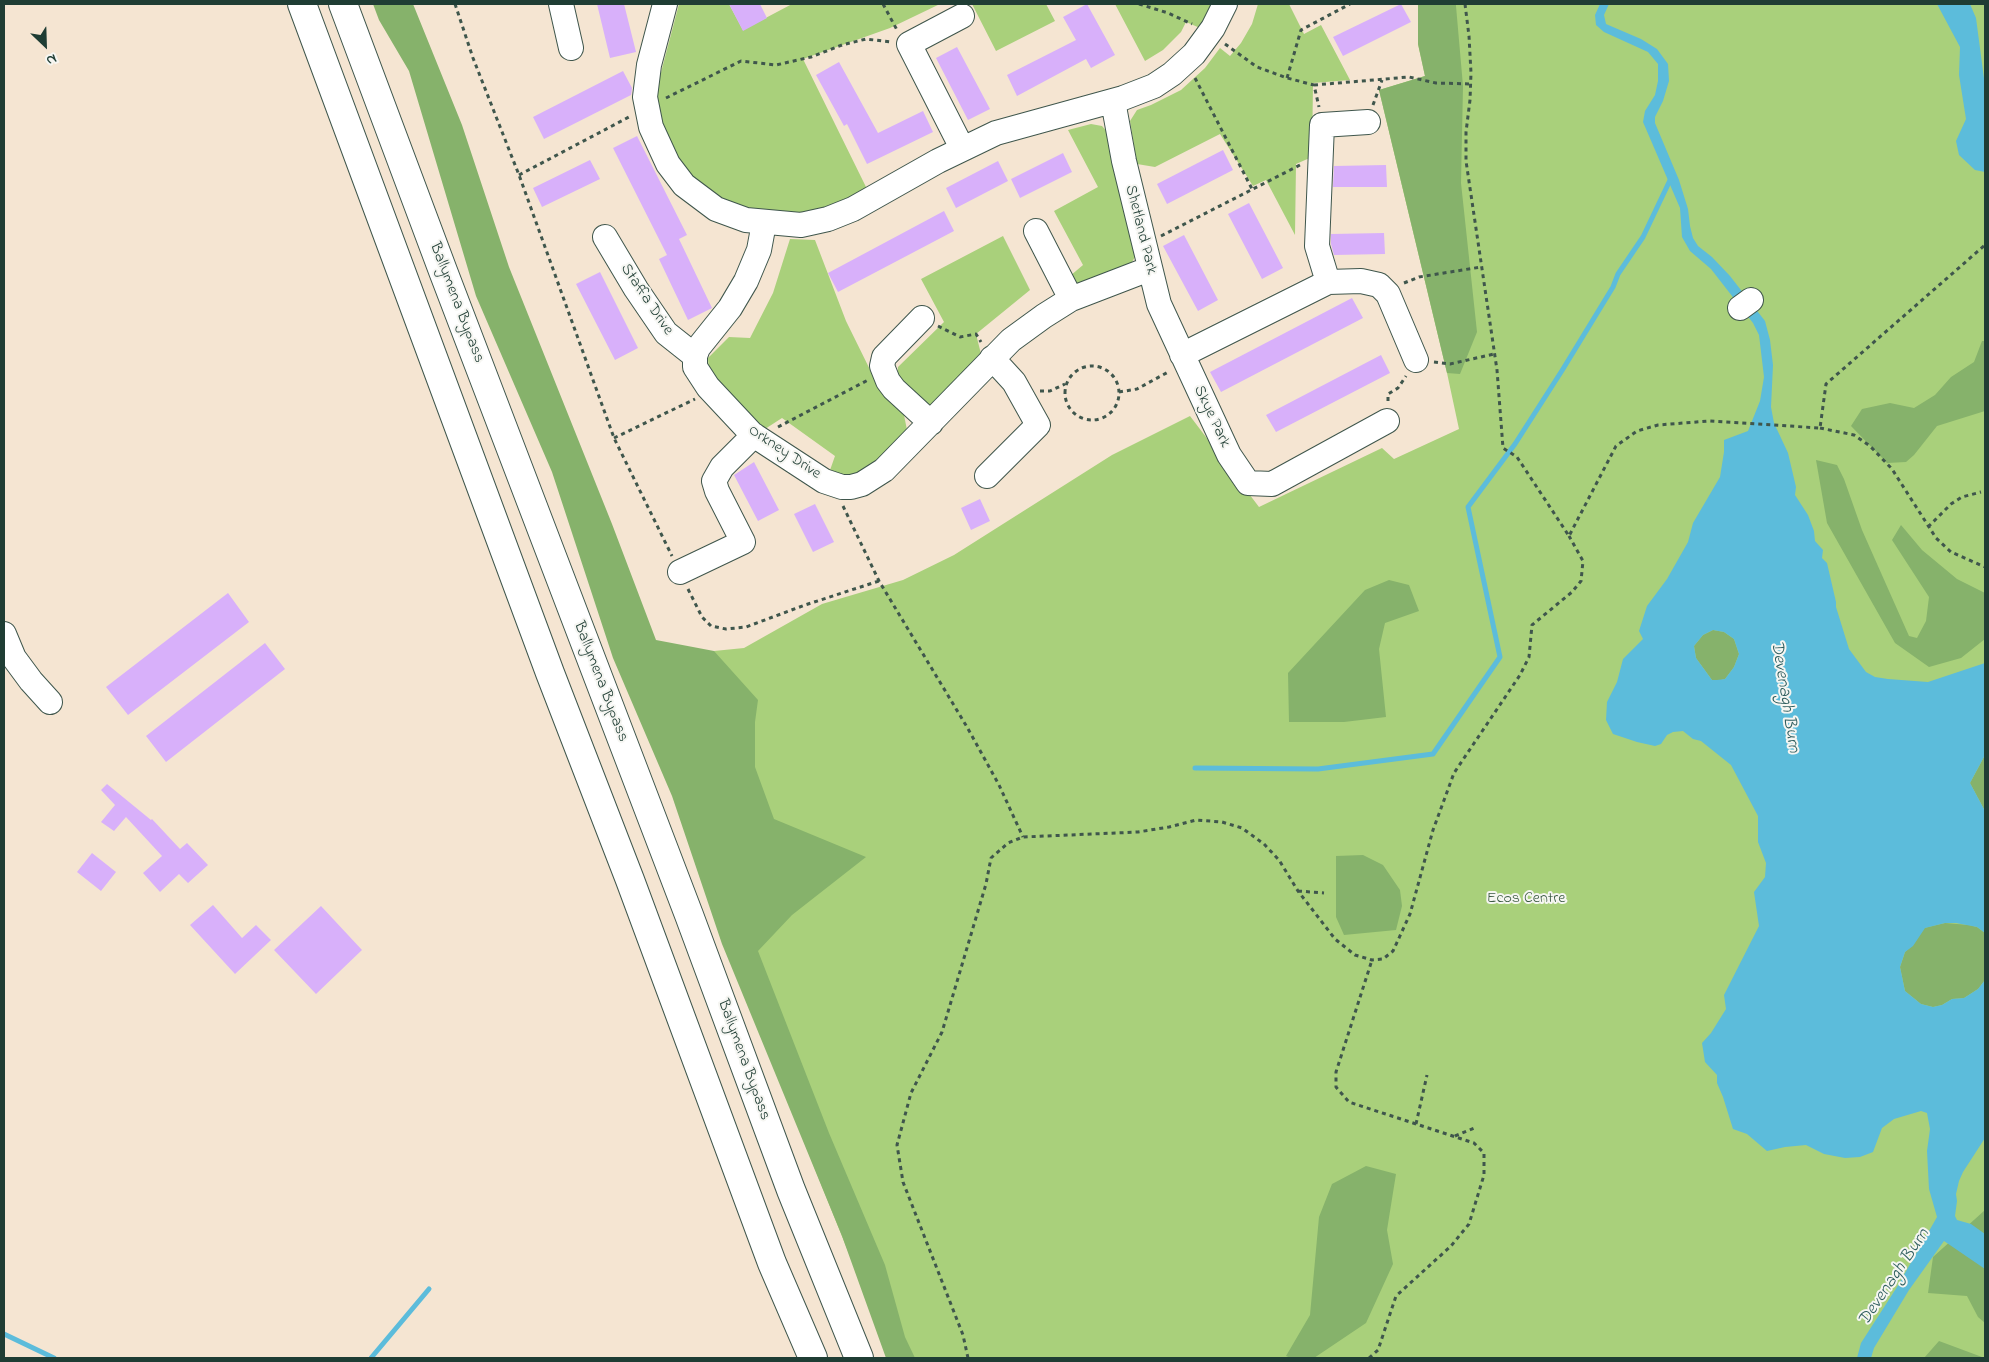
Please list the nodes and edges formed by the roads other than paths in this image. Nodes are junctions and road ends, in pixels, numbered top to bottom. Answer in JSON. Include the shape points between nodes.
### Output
{"nodes":[{"id":1,"x":302,"y":4,"type":"edge"},
{"id":2,"x":343,"y":4,"type":"edge"},
{"id":3,"x":561,"y":4,"type":"edge"},
{"id":4,"x":665,"y":4,"type":"edge"},
{"id":5,"x":1225,"y":4,"type":"edge"},
{"id":6,"x":962,"y":16,"type":"dead end"},
{"id":7,"x":571,"y":48,"type":"dead end"},
{"id":8,"x":1113,"y":101,"type":"junction"},
{"id":9,"x":1368,"y":122,"type":"road end"},
{"id":10,"x":962,"y":148,"type":"junction"},
{"id":11,"x":764,"y":223,"type":"junction"},
{"id":12,"x":1036,"y":230,"type":"dead end"},
{"id":13,"x":605,"y":237,"type":"dead end"},
{"id":14,"x":1149,"y":269,"type":"junction"},
{"id":15,"x":1328,"y":282,"type":"junction"},
{"id":16,"x":1071,"y":299,"type":"junction"},
{"id":17,"x":922,"y":318,"type":"road end"},
{"id":18,"x":1182,"y":355,"type":"junction"},
{"id":19,"x":695,"y":356,"type":"junction"},
{"id":20,"x":992,"y":358,"type":"junction"},
{"id":21,"x":1416,"y":360,"type":"dead end"},
{"id":22,"x":1387,"y":421,"type":"dead end"},
{"id":23,"x":931,"y":423,"type":"junction"},
{"id":24,"x":756,"y":437,"type":"junction"},
{"id":25,"x":987,"y":476,"type":"dead end"},
{"id":26,"x":680,"y":572,"type":"road end"},
{"id":27,"x":4,"y":634,"type":"edge"},
{"id":28,"x":50,"y":702,"type":"dead end"},
{"id":29,"x":813,"y":1358,"type":"edge"},
{"id":30,"x":859,"y":1358,"type":"edge"}],
"edges":[{"from":1,"to":29,"type":"highway","via":[[772,1263]]},
{"from":2,"to":30,"type":"highway","name":"Ballymena Bypass","via":[[788,1180]]},
{"from":3,"to":7,"type":"street"},
{"from":4,"to":11,"type":"street","via":[[645,89],[646,108],[659,146],[684,185],[716,209]]},
{"from":5,"to":8,"type":"street","via":[[1210,33],[1187,62],[1154,86]]},
{"from":6,"to":10,"type":"street","via":[[909,44]]},
{"from":8,"to":10,"type":"street","via":[[1013,128]]},
{"from":8,"to":14,"type":"street","name":"Shetland Park"},
{"from":9,"to":15,"type":"street","via":[[1322,125],[1317,246]]},
{"from":10,"to":11,"type":"street","via":[[840,215],[801,225]]},
{"from":11,"to":19,"type":"street","via":[[759,250],[746,281]]},
{"from":12,"to":16,"type":"street"},
{"from":13,"to":19,"type":"street","name":"Staffa Drive","via":[[666,333]]},
{"from":14,"to":16,"type":"street","name":"Orkney Drive"},
{"from":14,"to":18,"type":"street","name":"Shetland Park","via":[[1159,304]]},
{"from":15,"to":18,"type":"street"},
{"from":15,"to":21,"type":"street","via":[[1367,282],[1385,290]]},
{"from":16,"to":20,"type":"street","name":"Orkney Drive","via":[[1011,340]]},
{"from":17,"to":23,"type":"street","via":[[884,357],[882,364],[894,389]]},
{"from":18,"to":22,"type":"street","name":"Skye Park","via":[[1229,455],[1248,483],[1272,484]]},
{"from":19,"to":24,"type":"street","name":"Orkney Drive","via":[[696,371],[708,387]]},
{"from":20,"to":23,"type":"street","name":"Orkney Drive"},
{"from":20,"to":25,"type":"street","via":[[1010,376],[1038,425]]},
{"from":23,"to":24,"type":"street","name":"Orkney Drive","via":[[877,476],[855,487],[824,481]]},
{"from":24,"to":26,"type":"street","via":[[722,467],[714,481],[743,542]]},
{"from":27,"to":28,"type":"street","via":[[14,658]]}]}
